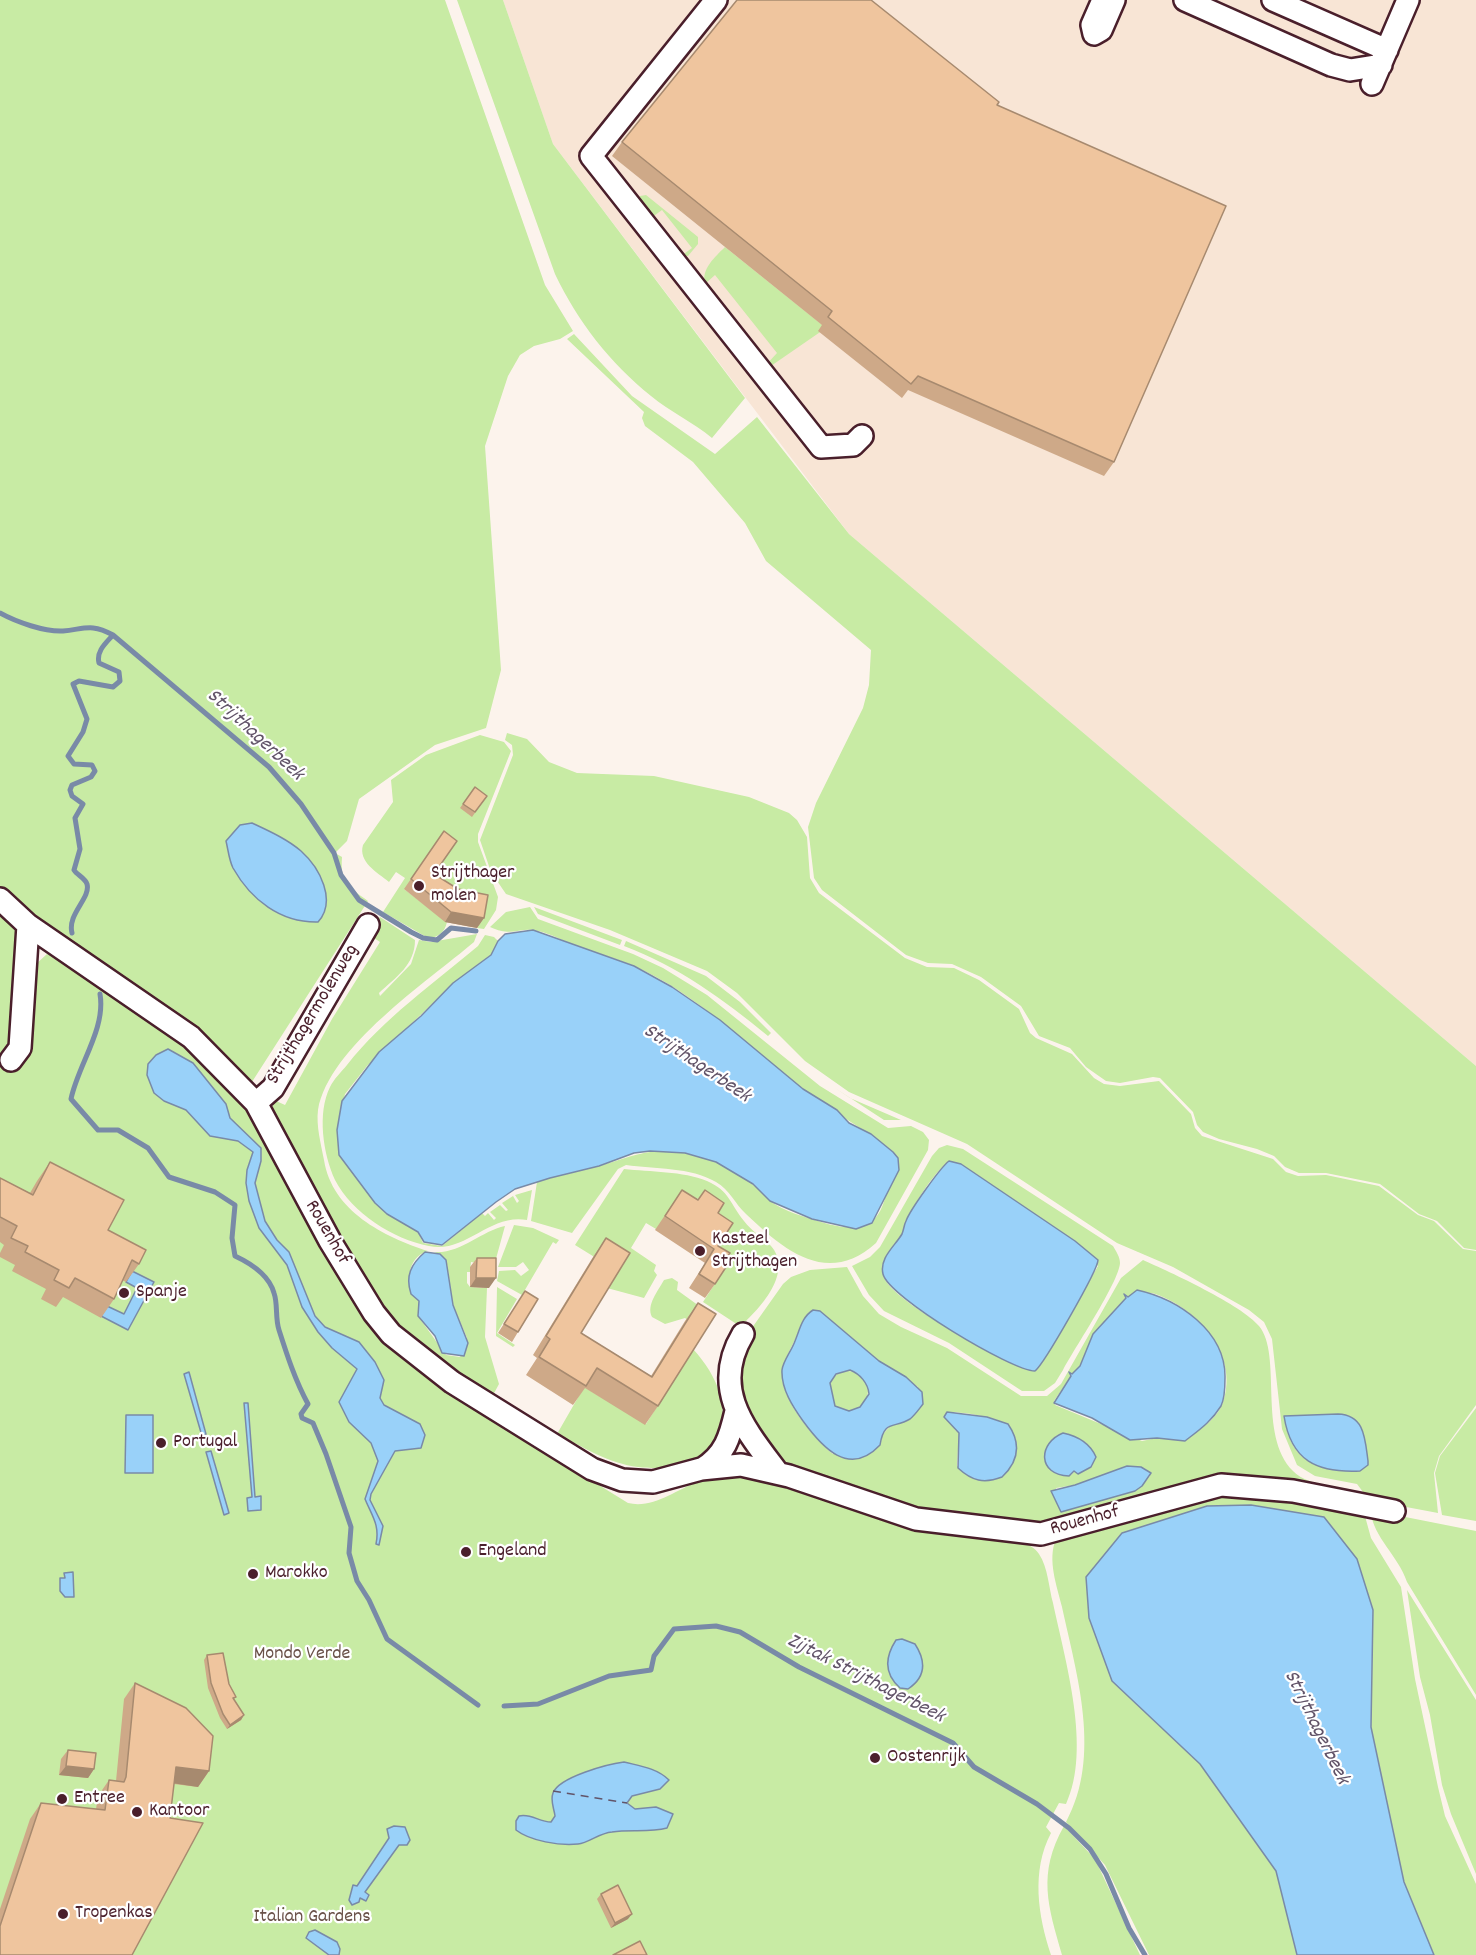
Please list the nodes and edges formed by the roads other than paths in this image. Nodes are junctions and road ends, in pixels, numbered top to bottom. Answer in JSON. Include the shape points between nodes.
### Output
{"nodes":[{"id":1,"x":716,"y":0,"type":"edge"},
{"id":2,"x":1103,"y":0,"type":"edge"},
{"id":3,"x":1114,"y":0,"type":"edge"},
{"id":4,"x":1185,"y":0,"type":"edge"},
{"id":5,"x":1273,"y":0,"type":"edge"},
{"id":6,"x":1408,"y":0,"type":"edge"},
{"id":7,"x":1384,"y":57,"type":"junction"},
{"id":8,"x":1372,"y":84,"type":"dead end"},
{"id":9,"x":862,"y":436,"type":"dead end"},
{"id":10,"x":0,"y":899,"type":"edge"},
{"id":11,"x":28,"y":925,"type":"junction"},
{"id":12,"x":368,"y":925,"type":"dead end"},
{"id":13,"x":11,"y":1060,"type":"dead end"},
{"id":14,"x":256,"y":1103,"type":"junction"},
{"id":15,"x":743,"y":1334,"type":"dead end"},
{"id":16,"x":736,"y":1411,"type":"junction"},
{"id":17,"x":701,"y":1469,"type":"junction"},
{"id":18,"x":778,"y":1473,"type":"junction"},
{"id":19,"x":1394,"y":1511,"type":"dead end"}],
"edges":[{"from":1,"to":9,"type":"street","via":[[591,156],[821,447],[853,445]]},
{"from":2,"to":3,"type":"street","via":[[1092,25],[1094,34],[1101,30]]},
{"from":4,"to":7,"type":"street","via":[[1350,70]]},
{"from":5,"to":7,"type":"street"},
{"from":6,"to":7,"type":"street"},
{"from":7,"to":8,"type":"street"},
{"from":10,"to":11,"type":"street","name":"Rouenhof"},
{"from":11,"to":13,"type":"street","via":[[20,1048]]},
{"from":11,"to":14,"type":"street","name":"Rouenhof","via":[[191,1037]]},
{"from":12,"to":14,"type":"street","name":"Strijthagermolenweg","via":[[273,1088]]},
{"from":14,"to":17,"type":"street","name":"Rouenhof","via":[[308,1203],[374,1313],[414,1354],[496,1410],[606,1475],[653,1482]]},
{"from":15,"to":16,"type":"street","via":[[729,1366],[728,1380]]},
{"from":16,"to":17,"type":"street","name":"Rouenhof","via":[[725,1448],[716,1460]]},
{"from":16,"to":18,"type":"street"},
{"from":17,"to":18,"type":"street","name":"Rouenhof","via":[[741,1465]]},
{"from":18,"to":19,"type":"street","name":"Rouenhof","via":[[916,1519],[1041,1534],[1221,1485],[1293,1491]]}]}
